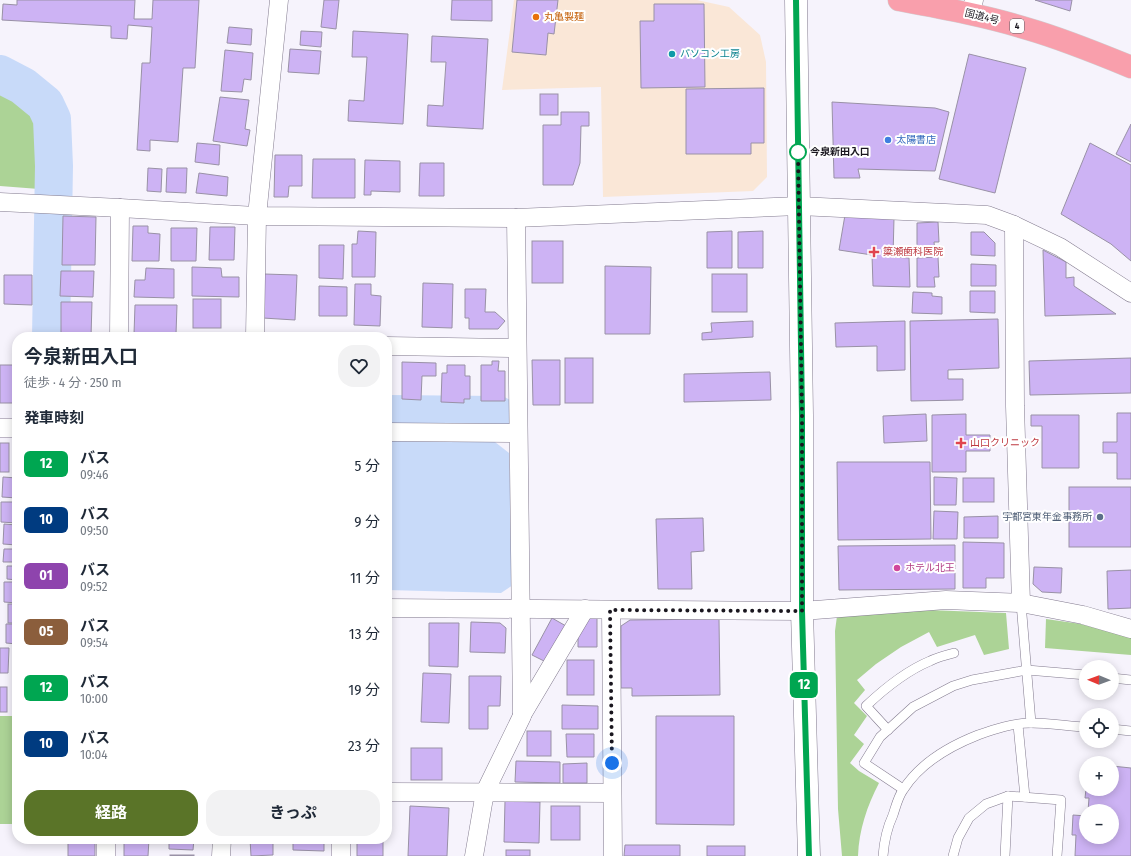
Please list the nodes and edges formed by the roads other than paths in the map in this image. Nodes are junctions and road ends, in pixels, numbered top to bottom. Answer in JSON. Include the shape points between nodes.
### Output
{"nodes":[{"id":1,"x":279,"y":0,"type":"edge"},
{"id":2,"x":796,"y":0,"type":"edge"},
{"id":3,"x":899,"y":0,"type":"edge"},
{"id":4,"x":972,"y":7,"type":"edge"},
{"id":5,"x":1131,"y":67,"type":"edge"},
{"id":6,"x":0,"y":202,"type":"edge"},
{"id":7,"x":799,"y":206,"type":"junction"},
{"id":8,"x":120,"y":208,"type":"junction"},
{"id":9,"x":258,"y":216,"type":"junction"},
{"id":10,"x":516,"y":218,"type":"junction"},
{"id":11,"x":1014,"y":224,"type":"junction"},
{"id":12,"x":1131,"y":293,"type":"edge"},
{"id":13,"x":119,"y":332,"type":"edge"},
{"id":14,"x":255,"y":332,"type":"edge"},
{"id":15,"x":392,"y":346,"type":"edge"},
{"id":16,"x":518,"y":348,"type":"junction"},
{"id":17,"x":0,"y":428,"type":"edge"},
{"id":18,"x":12,"y":428,"type":"edge"},
{"id":19,"x":392,"y":432,"type":"edge"},
{"id":20,"x":518,"y":433,"type":"junction"},
{"id":21,"x":1022,"y":603,"type":"junction"},
{"id":22,"x":392,"y":608,"type":"edge"},
{"id":23,"x":521,"y":609,"type":"junction"},
{"id":24,"x":585,"y":609,"type":"junction"},
{"id":25,"x":610,"y":610,"type":"junction"},
{"id":26,"x":802,"y":611,"type":"junction"},
{"id":27,"x":1131,"y":629,"type":"edge"},
{"id":28,"x":954,"y":653,"type":"dead end"},
{"id":29,"x":1027,"y":670,"type":"junction"},
{"id":30,"x":1079,"y":674,"type":"edge"},
{"id":31,"x":1119,"y":679,"type":"edge"},
{"id":32,"x":1131,"y":680,"type":"edge"},
{"id":33,"x":522,"y":716,"type":"junction"},
{"id":34,"x":1031,"y":723,"type":"junction"},
{"id":35,"x":1018,"y":725,"type":"junction"},
{"id":36,"x":1079,"y":726,"type":"edge"},
{"id":37,"x":888,"y":730,"type":"junction"},
{"id":38,"x":1119,"y":730,"type":"edge"},
{"id":39,"x":1131,"y":731,"type":"edge"},
{"id":40,"x":903,"y":789,"type":"junction"},
{"id":41,"x":392,"y":792,"type":"edge"},
{"id":42,"x":485,"y":792,"type":"junction"},
{"id":43,"x":612,"y":793,"type":"junction"},
{"id":44,"x":1008,"y":796,"type":"junction"},
{"id":45,"x":1025,"y":797,"type":"junction"},
{"id":46,"x":106,"y":844,"type":"edge"},
{"id":47,"x":222,"y":844,"type":"edge"},
{"id":48,"x":341,"y":844,"type":"edge"},
{"id":49,"x":106,"y":856,"type":"edge"},
{"id":50,"x":221,"y":856,"type":"edge"},
{"id":51,"x":341,"y":856,"type":"edge"},
{"id":52,"x":474,"y":856,"type":"edge"},
{"id":53,"x":613,"y":856,"type":"edge"},
{"id":54,"x":809,"y":856,"type":"edge"},
{"id":55,"x":883,"y":856,"type":"edge"},
{"id":56,"x":953,"y":856,"type":"edge"},
{"id":57,"x":1005,"y":856,"type":"edge"},
{"id":58,"x":1057,"y":856,"type":"edge"}],
"edges":[{"from":1,"to":9,"type":"street"},
{"from":2,"to":7,"type":"street"},
{"from":3,"to":4,"type":"highway","name":"国道4号","number":"4"},
{"from":4,"to":5,"type":"highway","name":"国道4号","number":"4"},
{"from":6,"to":8,"type":"street"},
{"from":7,"to":10,"type":"street"},
{"from":7,"to":11,"type":"street","via":[[987,215]]},
{"from":7,"to":26,"type":"street"},
{"from":8,"to":9,"type":"street"},
{"from":8,"to":13,"type":"street"},
{"from":9,"to":10,"type":"street"},
{"from":9,"to":14,"type":"street"},
{"from":10,"to":16,"type":"street"},
{"from":11,"to":12,"type":"street","via":[[1060,247]]},
{"from":11,"to":21,"type":"street","via":[[1015,406]]},
{"from":15,"to":16,"type":"street"},
{"from":16,"to":20,"type":"street"},
{"from":17,"to":18,"type":"street"},
{"from":19,"to":20,"type":"street"},
{"from":20,"to":23,"type":"street"},
{"from":21,"to":26,"type":"street","via":[[946,600]]},
{"from":21,"to":27,"type":"street","via":[[1083,615]]},
{"from":21,"to":29,"type":"lane"},
{"from":22,"to":23,"type":"street"},
{"from":23,"to":24,"type":"street"},
{"from":23,"to":33,"type":"street"},
{"from":24,"to":25,"type":"street"},
{"from":24,"to":33,"type":"street"},
{"from":25,"to":26,"type":"street"},
{"from":25,"to":43,"type":"street"},
{"from":26,"to":54,"type":"street"},
{"from":28,"to":37,"type":"lane","via":[[930,661],[905,674],[866,706]]},
{"from":29,"to":30,"type":"lane"},
{"from":29,"to":34,"type":"lane"},
{"from":29,"to":37,"type":"lane","via":[[953,686],[913,707]]},
{"from":31,"to":32,"type":"lane"},
{"from":33,"to":42,"type":"street"},
{"from":34,"to":35,"type":"lane"},
{"from":34,"to":36,"type":"lane"},
{"from":35,"to":40,"type":"lane","via":[[994,729],[949,748],[933,758]]},
{"from":35,"to":45,"type":"lane"},
{"from":37,"to":40,"type":"lane","via":[[880,737],[864,763]]},
{"from":38,"to":39,"type":"lane"},
{"from":40,"to":55,"type":"lane","via":[[890,822]]},
{"from":41,"to":42,"type":"street"},
{"from":42,"to":43,"type":"street"},
{"from":42,"to":52,"type":"street"},
{"from":43,"to":53,"type":"street"},
{"from":44,"to":45,"type":"lane"},
{"from":44,"to":56,"type":"lane","via":[[986,804],[969,818],[958,838]]},
{"from":44,"to":57,"type":"lane"},
{"from":45,"to":58,"type":"lane","via":[[1061,800]]},
{"from":46,"to":49,"type":"street"},
{"from":47,"to":50,"type":"street"},
{"from":48,"to":51,"type":"street"}]}
